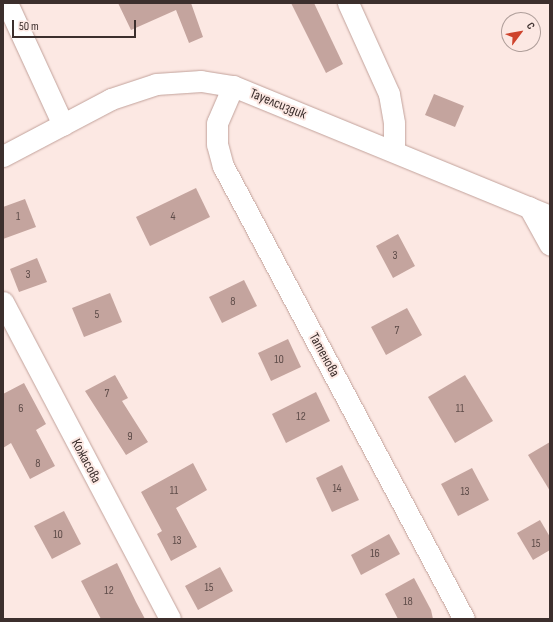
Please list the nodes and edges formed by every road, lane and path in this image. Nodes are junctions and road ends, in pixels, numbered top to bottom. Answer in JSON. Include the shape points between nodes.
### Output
{"nodes":[{"id":1,"x":7,"y":3,"type":"edge"},
{"id":2,"x":348,"y":3,"type":"edge"},
{"id":3,"x":234,"y":86,"type":"junction"},
{"id":4,"x":63,"y":124,"type":"junction"},
{"id":5,"x":394,"y":150,"type":"junction"},
{"id":6,"x":3,"y":156,"type":"edge"},
{"id":7,"x":529,"y":207,"type":"junction"},
{"id":8,"x":550,"y":216,"type":"edge"},
{"id":9,"x":550,"y":245,"type":"edge"},
{"id":10,"x":3,"y":302,"type":"edge"},
{"id":11,"x":170,"y":619,"type":"edge"},
{"id":12,"x":464,"y":619,"type":"edge"}],
"edges":[{"from":1,"to":4,"type":"street"},
{"from":2,"to":5,"type":"street","via":[[389,94],[394,122]]},
{"from":3,"to":4,"type":"street","name":"Тауелсиздик","via":[[201,81],[156,84],[112,100]]},
{"from":3,"to":5,"type":"street","name":"Тауелсиздик"},
{"from":3,"to":12,"type":"street","name":"Татенова","via":[[217,123],[217,144],[223,166]]},
{"from":4,"to":6,"type":"street","name":"Тауелсиздик"},
{"from":5,"to":7,"type":"street","name":"Тауелсиздик"},
{"from":7,"to":8,"type":"street","name":"Тауелсиздик"},
{"from":7,"to":9,"type":"street"},
{"from":10,"to":11,"type":"street","name":"Кожасова"}]}
